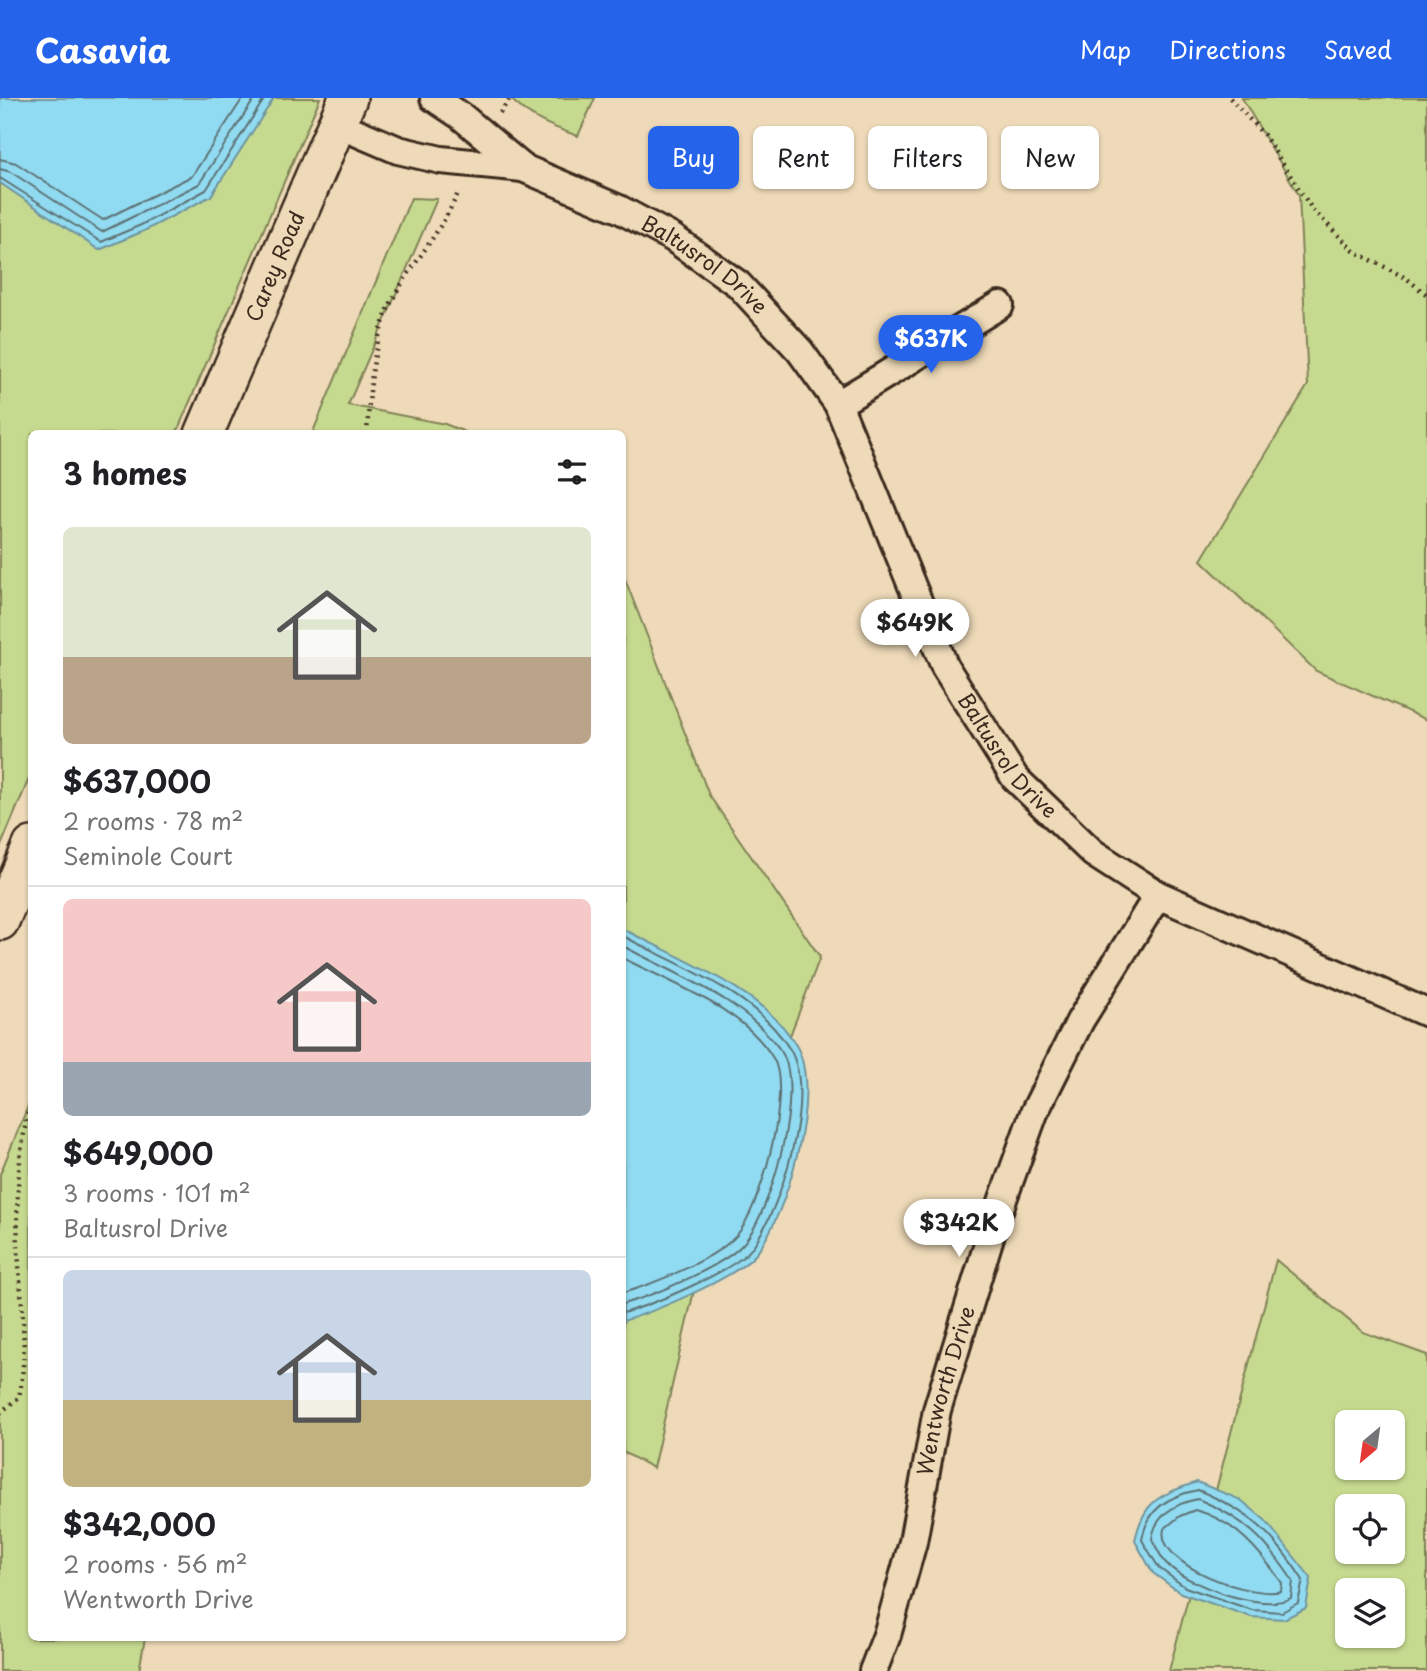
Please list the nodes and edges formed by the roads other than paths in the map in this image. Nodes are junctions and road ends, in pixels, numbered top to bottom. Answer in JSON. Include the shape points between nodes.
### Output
{"nodes":[{"id":1,"x":434,"y":98,"type":"edge"},
{"id":2,"x":342,"y":111,"type":"edge"},
{"id":3,"x":523,"y":168,"type":"junction"},
{"id":4,"x":1000,"y":306,"type":"dead end"},
{"id":5,"x":838,"y":404,"type":"junction"},
{"id":6,"x":206,"y":430,"type":"edge"},
{"id":7,"x":28,"y":855,"type":"edge"},
{"id":8,"x":1158,"y":895,"type":"junction"},
{"id":9,"x":0,"y":921,"type":"edge"},
{"id":10,"x":1427,"y":1013,"type":"edge"},
{"id":11,"x":873,"y":1671,"type":"edge"}],
"edges":[{"from":1,"to":3,"type":"street","name":"Baltusrol Drive"},
{"from":2,"to":3,"type":"street","name":"Baltusrol Drive","via":[[397,150],[441,160]]},
{"from":2,"to":6,"type":"street","name":"Carey Road"},
{"from":3,"to":5,"type":"street","name":"Baltusrol Drive","via":[[647,222],[738,284],[800,351]]},
{"from":4,"to":5,"type":"street"},
{"from":5,"to":8,"type":"street","name":"Baltusrol Drive","via":[[944,667],[977,723],[1016,779],[1084,844]]},
{"from":7,"to":9,"type":"street"},
{"from":8,"to":10,"type":"street","name":"Baltusrol Drive"},
{"from":8,"to":11,"type":"street","name":"Wentworth Drive","via":[[1080,1021],[1034,1114],[1007,1187],[937,1410],[912,1542]]}]}
